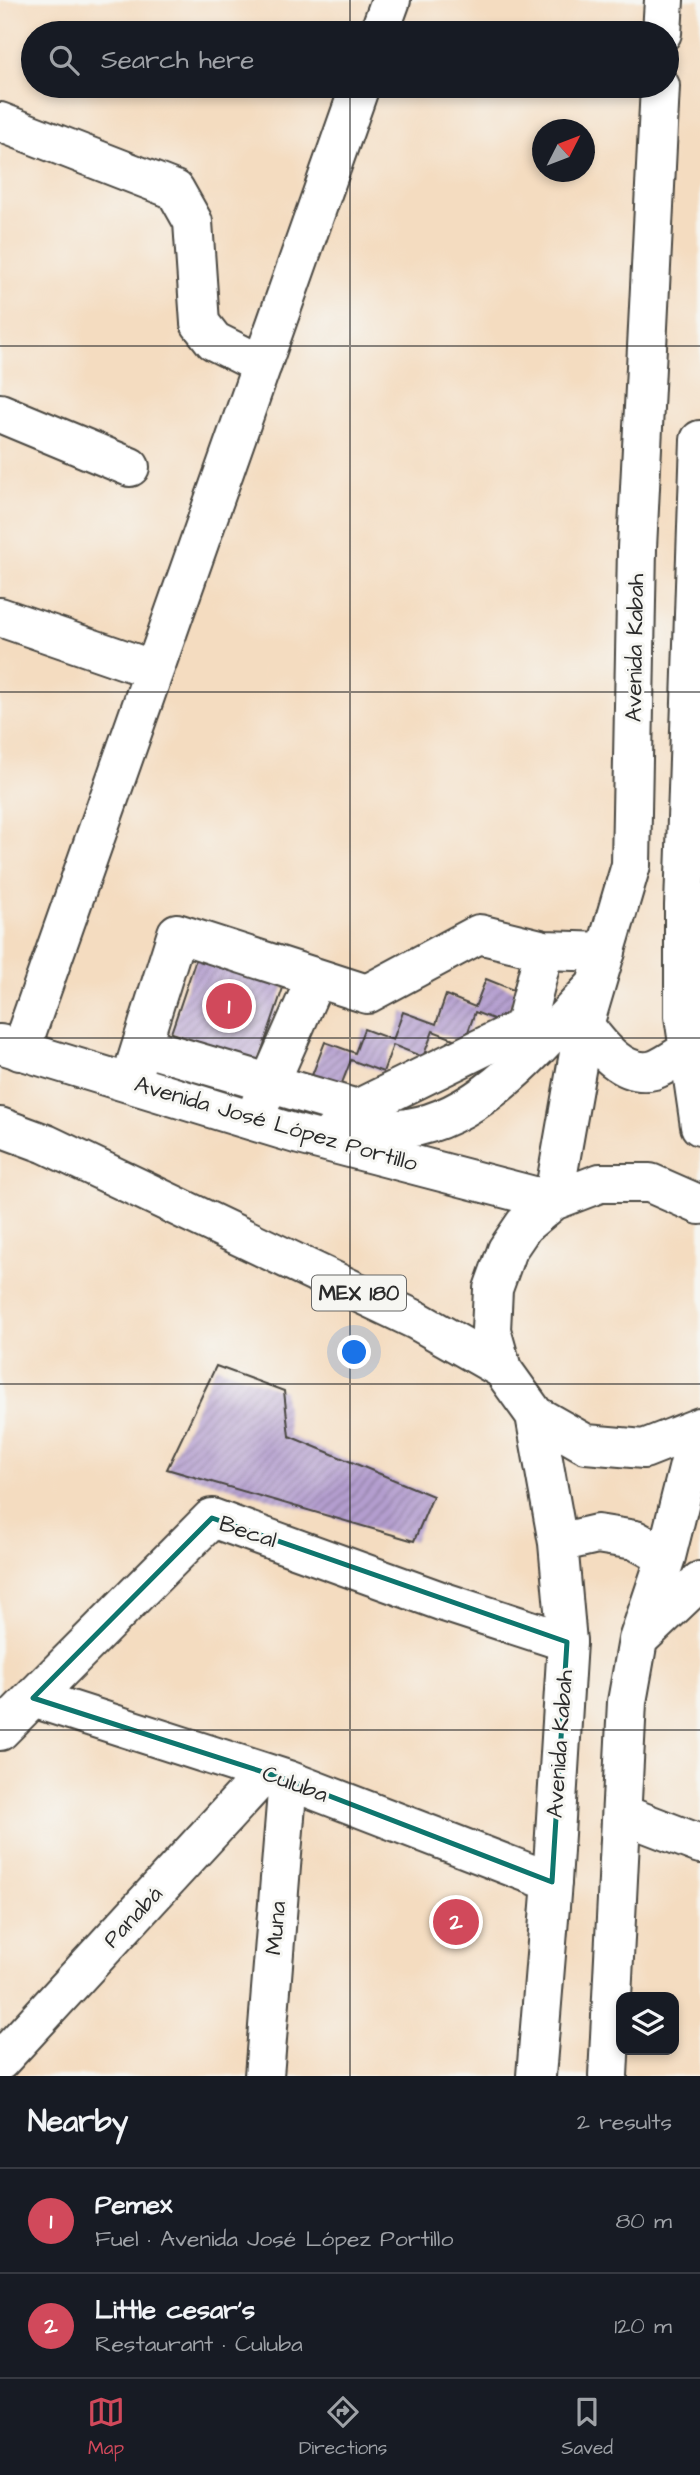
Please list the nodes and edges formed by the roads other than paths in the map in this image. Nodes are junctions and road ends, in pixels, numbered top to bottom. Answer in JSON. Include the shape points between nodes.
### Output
{"nodes":[{"id":1,"x":391,"y":0,"type":"edge"},
{"id":2,"x":664,"y":0,"type":"edge"},
{"id":3,"x":383,"y":21,"type":"edge"},
{"id":4,"x":663,"y":21,"type":"edge"},
{"id":5,"x":356,"y":98,"type":"edge"},
{"id":6,"x":659,"y":98,"type":"edge"},
{"id":7,"x":0,"y":122,"type":"edge"},
{"id":8,"x":262,"y":365,"type":"junction"},
{"id":9,"x":0,"y":413,"type":"edge"},
{"id":10,"x":700,"y":440,"type":"edge"},
{"id":11,"x":130,"y":467,"type":"dead end"},
{"id":12,"x":0,"y":617,"type":"edge"},
{"id":13,"x":155,"y":670,"type":"junction"},
{"id":14,"x":700,"y":858,"type":"edge"},
{"id":15,"x":684,"y":906,"type":"junction"},
{"id":16,"x":544,"y":950,"type":"junction"},
{"id":17,"x":601,"y":968,"type":"junction"},
{"id":18,"x":316,"y":978,"type":"junction"},
{"id":19,"x":584,"y":1026,"type":"junction"},
{"id":20,"x":524,"y":1027,"type":"junction"},
{"id":21,"x":142,"y":1046,"type":"junction"},
{"id":22,"x":10,"y":1048,"type":"edge"},
{"id":23,"x":513,"y":1073,"type":"junction"},
{"id":24,"x":693,"y":1078,"type":"edge"},
{"id":25,"x":130,"y":1082,"type":"junction"},
{"id":26,"x":269,"y":1084,"type":"junction"},
{"id":27,"x":253,"y":1120,"type":"junction"},
{"id":28,"x":357,"y":1120,"type":"junction"},
{"id":29,"x":700,"y":1126,"type":"edge"},
{"id":30,"x":0,"y":1127,"type":"edge"},
{"id":31,"x":296,"y":1133,"type":"junction"},
{"id":32,"x":553,"y":1201,"type":"junction"},
{"id":33,"x":700,"y":1205,"type":"edge"},
{"id":34,"x":502,"y":1369,"type":"junction"},
{"id":35,"x":535,"y":1415,"type":"junction"},
{"id":36,"x":699,"y":1428,"type":"edge"},
{"id":37,"x":558,"y":1543,"type":"junction"},
{"id":38,"x":666,"y":1557,"type":"junction"},
{"id":39,"x":700,"y":1581,"type":"edge"},
{"id":40,"x":638,"y":1640,"type":"junction"},
{"id":41,"x":567,"y":1642,"type":"junction"},
{"id":42,"x":33,"y":1698,"type":"junction"},
{"id":43,"x":0,"y":1731,"type":"edge"},
{"id":44,"x":276,"y":1776,"type":"junction"},
{"id":45,"x":622,"y":1814,"type":"junction"},
{"id":46,"x":700,"y":1844,"type":"edge"},
{"id":47,"x":552,"y":1882,"type":"junction"},
{"id":48,"x":0,"y":2061,"type":"edge"},
{"id":49,"x":264,"y":2076,"type":"edge"},
{"id":50,"x":536,"y":2076,"type":"edge"},
{"id":51,"x":608,"y":2076,"type":"edge"}],
"edges":[{"from":1,"to":3,"type":"main road"},
{"from":2,"to":4,"type":"main road"},
{"from":5,"to":8,"type":"main road"},
{"from":6,"to":17,"type":"main road","name":"Avenida Kabah","via":[[637,548],[631,864]]},
{"from":7,"to":8,"type":"main road","via":[[175,190],[193,222],[200,323],[214,341]]},
{"from":8,"to":13,"type":"main road"},
{"from":9,"to":11,"type":"main road"},
{"from":10,"to":15,"type":"main road"},
{"from":12,"to":13,"type":"main road"},
{"from":13,"to":22,"type":"main road"},
{"from":14,"to":15,"type":"main road"},
{"from":15,"to":24,"type":"main road","via":[[684,1016]]},
{"from":16,"to":17,"type":"main road"},
{"from":16,"to":18,"type":"main road","via":[[479,934],[367,994]]},
{"from":16,"to":20,"type":"main road"},
{"from":17,"to":19,"type":"main road","name":"Avenida Kabah"},
{"from":17,"to":23,"type":"main road"},
{"from":18,"to":21,"type":"main road","via":[[177,933]]},
{"from":18,"to":26,"type":"main road"},
{"from":19,"to":24,"type":"main road","via":[[618,1062],[632,1070]]},
{"from":19,"to":32,"type":"main road","name":"Avenida Kabah"},
{"from":20,"to":23,"type":"main road"},
{"from":20,"to":28,"type":"main road"},
{"from":21,"to":25,"type":"main road"},
{"from":21,"to":26,"type":"main road"},
{"from":22,"to":25,"type":"main road","name":"Avenida José López Portillo"},
{"from":23,"to":28,"type":"main road","via":[[445,1116],[409,1128]]},
{"from":24,"to":29,"type":"main road"},
{"from":25,"to":27,"type":"main road","name":"Avenida José López Portillo"},
{"from":26,"to":27,"type":"main road"},
{"from":26,"to":28,"type":"main road"},
{"from":27,"to":31,"type":"main road","name":"Avenida José López Portillo"},
{"from":28,"to":31,"type":"main road"},
{"from":30,"to":34,"type":"main road","number":"MEX 180","via":[[46,1144],[416,1320]]},
{"from":31,"to":32,"type":"main road","name":"Avenida José López Portillo"},
{"from":32,"to":33,"type":"main road","via":[[600,1183],[650,1183]]},
{"from":32,"to":34,"type":"main road","via":[[524,1225],[507,1250],[493,1289],[491,1329]]},
{"from":34,"to":35,"type":"main road"},
{"from":35,"to":36,"type":"main road","via":[[586,1444],[644,1449]]},
{"from":35,"to":37,"type":"main road","name":"Avenida Kabah"},
{"from":36,"to":38,"type":"main road"},
{"from":37,"to":38,"type":"main road","via":[[597,1534],[635,1540]]},
{"from":37,"to":41,"type":"main road","name":"Avenida Kabah"},
{"from":38,"to":40,"type":"main road"},
{"from":39,"to":40,"type":"main road"},
{"from":40,"to":45,"type":"main road","via":[[627,1702]]},
{"from":41,"to":42,"type":"main road","name":"Becal","via":[[212,1518]]},
{"from":41,"to":47,"type":"main road","name":"Avenida Kabah"},
{"from":42,"to":43,"type":"main road","name":"Becal"},
{"from":42,"to":44,"type":"main road","name":"Culuba"},
{"from":44,"to":47,"type":"main road","name":"Culuba"},
{"from":44,"to":48,"type":"main road","name":"Panabá"},
{"from":44,"to":49,"type":"main road","name":"Muna"},
{"from":45,"to":46,"type":"main road"},
{"from":45,"to":51,"type":"main road"},
{"from":47,"to":50,"type":"main road","name":"Avenida Kabah"}]}
